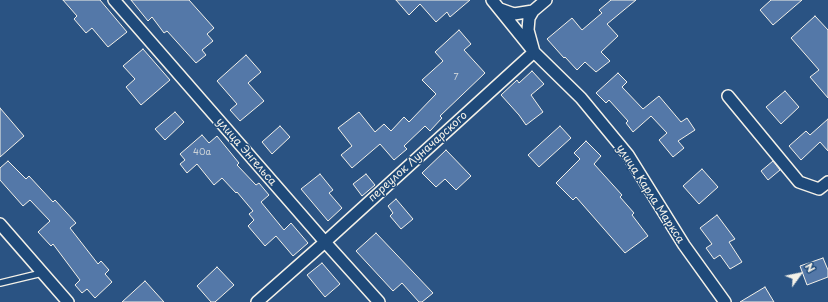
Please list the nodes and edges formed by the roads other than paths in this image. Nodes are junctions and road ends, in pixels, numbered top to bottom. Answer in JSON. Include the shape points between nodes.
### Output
{"nodes":[{"id":1,"x":114,"y":0,"type":"edge"},
{"id":2,"x":492,"y":0,"type":"edge"},
{"id":3,"x":546,"y":0,"type":"edge"},
{"id":4,"x":500,"y":9,"type":"junction"},
{"id":5,"x":533,"y":11,"type":"junction"},
{"id":6,"x":534,"y":52,"type":"junction"},
{"id":7,"x":728,"y":96,"type":"dead end"},
{"id":8,"x":828,"y":182,"type":"edge"},
{"id":9,"x":0,"y":224,"type":"edge"},
{"id":10,"x":325,"y":242,"type":"junction"},
{"id":11,"x":42,"y":273,"type":"junction"},
{"id":12,"x":0,"y":283,"type":"edge"},
{"id":13,"x":68,"y":302,"type":"edge"},
{"id":14,"x":257,"y":302,"type":"edge"},
{"id":15,"x":379,"y":302,"type":"edge"},
{"id":16,"x":725,"y":302,"type":"edge"}],
"edges":[{"from":1,"to":10,"type":"street","name":"улица Энгельса"},
{"from":2,"to":4,"type":"street","name":"улица Карла Маркса"},
{"from":3,"to":5,"type":"street"},
{"from":4,"to":5,"type":"street","via":[[514,14]]},
{"from":4,"to":6,"type":"street","name":"улица Карла Маркса"},
{"from":5,"to":6,"type":"street","via":[[529,18],[528,30]]},
{"from":6,"to":10,"type":"street","name":"переулок Луначарского"},
{"from":6,"to":16,"type":"street","name":"улица Карла Маркса","via":[[581,98],[628,155],[684,245]]},
{"from":7,"to":8,"type":"street","via":[[799,182],[819,189]]},
{"from":9,"to":11,"type":"street"},
{"from":10,"to":14,"type":"street","name":"переулок Луначарского"},
{"from":10,"to":15,"type":"street","name":"улица Энгельса"},
{"from":11,"to":12,"type":"lane"},
{"from":11,"to":13,"type":"street"}]}
